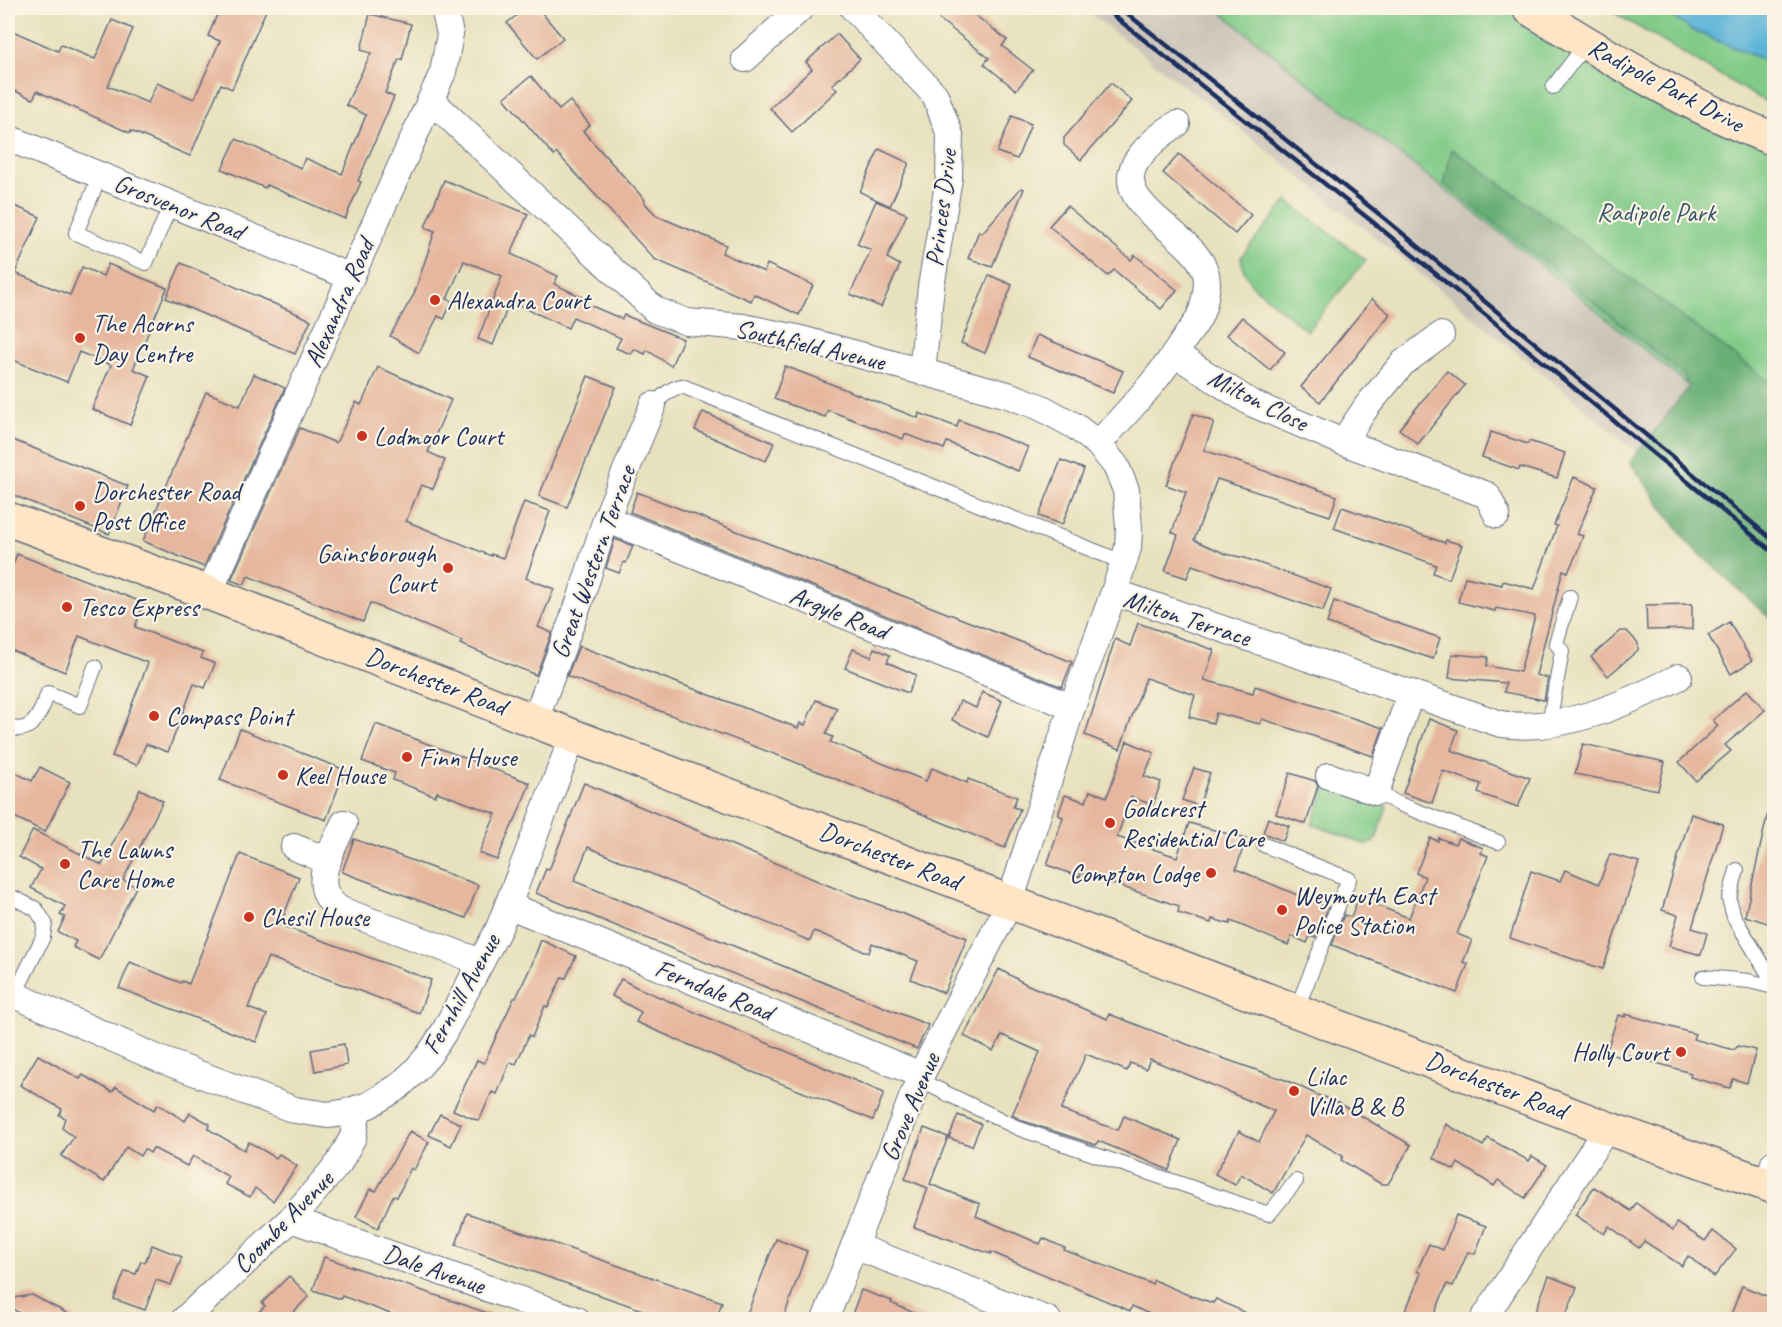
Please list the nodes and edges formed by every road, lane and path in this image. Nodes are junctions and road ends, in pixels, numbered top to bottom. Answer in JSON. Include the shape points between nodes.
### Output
{"nodes":[{"id":1,"x":444,"y":8,"type":"edge"},
{"id":2,"x":801,"y":8,"type":"edge"},
{"id":3,"x":853,"y":8,"type":"edge"},
{"id":4,"x":1529,"y":8,"type":"edge"},
{"id":5,"x":1587,"y":43,"type":"junction"},
{"id":6,"x":745,"y":59,"type":"dead end"},
{"id":7,"x":1553,"y":87,"type":"dead end"},
{"id":8,"x":431,"y":100,"type":"junction"},
{"id":9,"x":1177,"y":124,"type":"dead end"},
{"id":10,"x":8,"y":138,"type":"edge"},
{"id":11,"x":1774,"y":139,"type":"edge"},
{"id":12,"x":100,"y":176,"type":"junction"},
{"id":13,"x":171,"y":204,"type":"junction"},
{"id":14,"x":351,"y":277,"type":"junction"},
{"id":15,"x":1441,"y":335,"type":"dead end"},
{"id":16,"x":1175,"y":354,"type":"junction"},
{"id":17,"x":922,"y":371,"type":"junction"},
{"id":18,"x":653,"y":405,"type":"joint"},
{"id":19,"x":1343,"y":442,"type":"junction"},
{"id":20,"x":1098,"y":444,"type":"junction"},
{"id":21,"x":1497,"y":515,"type":"dead end"},
{"id":22,"x":8,"y":519,"type":"edge"},
{"id":23,"x":606,"y":519,"type":"junction"},
{"id":24,"x":1125,"y":563,"type":"junction"},
{"id":25,"x":1114,"y":592,"type":"junction"},
{"id":26,"x":209,"y":593,"type":"junction"},
{"id":27,"x":1570,"y":597,"type":"dead end"},
{"id":28,"x":95,"y":667,"type":"dead end"},
{"id":29,"x":1679,"y":677,"type":"dead end"},
{"id":30,"x":1411,"y":693,"type":"junction"},
{"id":31,"x":1072,"y":707,"type":"junction"},
{"id":32,"x":535,"y":720,"type":"junction"},
{"id":33,"x":1549,"y":724,"type":"junction"},
{"id":34,"x":8,"y":727,"type":"edge"},
{"id":35,"x":573,"y":736,"type":"junction"},
{"id":36,"x":1329,"y":776,"type":"dead end"},
{"id":37,"x":1376,"y":792,"type":"junction"},
{"id":38,"x":344,"y":824,"type":"dead end"},
{"id":39,"x":1498,"y":842,"type":"dead end"},
{"id":40,"x":1263,"y":845,"type":"dead end"},
{"id":41,"x":294,"y":847,"type":"dead end"},
{"id":42,"x":328,"y":861,"type":"junction"},
{"id":43,"x":1737,"y":870,"type":"dead end"},
{"id":44,"x":8,"y":895,"type":"edge"},
{"id":45,"x":1010,"y":902,"type":"junction"},
{"id":46,"x":508,"y":905,"type":"junction"},
{"id":47,"x":481,"y":962,"type":"junction"},
{"id":48,"x":1703,"y":977,"type":"dead end"},
{"id":49,"x":1774,"y":982,"type":"edge"},
{"id":50,"x":1774,"y":987,"type":"edge"},
{"id":51,"x":11,"y":994,"type":"edge"},
{"id":52,"x":1296,"y":1010,"type":"junction"},
{"id":53,"x":920,"y":1077,"type":"junction"},
{"id":54,"x":358,"y":1109,"type":"junction"},
{"id":55,"x":1607,"y":1128,"type":"junction"},
{"id":56,"x":1773,"y":1178,"type":"edge"},
{"id":57,"x":1296,"y":1182,"type":"dead end"},
{"id":58,"x":291,"y":1219,"type":"junction"},
{"id":59,"x":854,"y":1246,"type":"junction"},
{"id":60,"x":184,"y":1320,"type":"edge"},
{"id":61,"x":577,"y":1320,"type":"edge"},
{"id":62,"x":825,"y":1320,"type":"edge"},
{"id":63,"x":1048,"y":1320,"type":"edge"},
{"id":64,"x":1483,"y":1320,"type":"edge"}],
"edges":[{"from":1,"to":8,"type":"street","name":"Alexandra Road","via":[[450,34],[443,72]]},
{"from":2,"to":6,"type":"street"},
{"from":3,"to":17,"type":"street","name":"Princes Drive","via":[[935,95],[950,135],[949,178]]},
{"from":4,"to":5,"type":"main road","name":"Radipole Park Drive"},
{"from":5,"to":7,"type":"lane"},
{"from":5,"to":11,"type":"main road","name":"Radipole Park Drive","via":[[1729,121]]},
{"from":8,"to":14,"type":"street","name":"Alexandra Road"},
{"from":8,"to":17,"type":"street","name":"Southfield Avenue","via":[[655,310],[687,322],[797,338]]},
{"from":9,"to":16,"type":"street","via":[[1146,148],[1135,162],[1130,178],[1142,206],[1202,261],[1207,282],[1201,314]]},
{"from":10,"to":12,"type":"street","name":"Grosvenor Road"},
{"from":12,"to":13,"type":"street","name":"Grosvenor Road"},
{"from":12,"to":13,"type":"lane","via":[[76,233],[146,263]]},
{"from":13,"to":14,"type":"street","name":"Grosvenor Road"},
{"from":14,"to":26,"type":"street","name":"Alexandra Road"},
{"from":15,"to":19,"type":"street","via":[[1403,363]]},
{"from":16,"to":19,"type":"street","name":"Milton Close","via":[[1251,403]]},
{"from":16,"to":20,"type":"street"},
{"from":17,"to":20,"type":"street","name":"Southfield Avenue","via":[[1040,407]]},
{"from":18,"to":23,"type":"street","name":"Great Western Terrace"},
{"from":18,"to":24,"type":"lane","via":[[682,386]]},
{"from":19,"to":21,"type":"street","name":"Milton Close","via":[[1487,495]]},
{"from":20,"to":24,"type":"street","name":"Southfield Avenue","via":[[1116,466],[1126,490],[1129,528]]},
{"from":22,"to":26,"type":"main road","name":"Dorchester Road"},
{"from":23,"to":31,"type":"street","name":"Argyle Road"},
{"from":23,"to":32,"type":"street","name":"Great Western Terrace"},
{"from":24,"to":25,"type":"street","name":"Southfield Avenue"},
{"from":25,"to":30,"type":"street","name":"Milton Terrace"},
{"from":25,"to":31,"type":"street","name":"Milton Terrace"},
{"from":26,"to":32,"type":"main road","name":"Dorchester Road"},
{"from":27,"to":33,"type":"lane","via":[[1556,643],[1562,651]]},
{"from":28,"to":34,"type":"lane","via":[[80,706],[48,693],[34,723],[25,728]]},
{"from":29,"to":33,"type":"street","name":"Milton Terrace","via":[[1653,691],[1575,720]]},
{"from":30,"to":33,"type":"street","name":"Milton Terrace","via":[[1501,724]]},
{"from":30,"to":37,"type":"street"},
{"from":31,"to":45,"type":"street","name":"Milton Terrace"},
{"from":32,"to":35,"type":"main road","name":"Dorchester Road"},
{"from":35,"to":45,"type":"main road","name":"Dorchester Road"},
{"from":35,"to":46,"type":"street","name":"Fernhill Avenue"},
{"from":36,"to":37,"type":"street"},
{"from":37,"to":39,"type":"lane"},
{"from":38,"to":42,"type":"street"},
{"from":40,"to":52,"type":"lane","via":[[1349,879]]},
{"from":41,"to":42,"type":"street"},
{"from":42,"to":47,"type":"street","via":[[322,880],[325,894],[335,906]]},
{"from":43,"to":49,"type":"lane","via":[[1729,899],[1734,917]]},
{"from":44,"to":51,"type":"lane","via":[[36,909],[45,923],[43,937]]},
{"from":45,"to":52,"type":"main road","name":"Dorchester Road"},
{"from":45,"to":53,"type":"street","name":"Grove Avenue"},
{"from":46,"to":47,"type":"street","name":"Fernhill Avenue"},
{"from":46,"to":53,"type":"street","name":"Ferndale Road"},
{"from":47,"to":54,"type":"street","name":"Fernhill Avenue","via":[[429,1055],[398,1087]]},
{"from":48,"to":50,"type":"lane"},
{"from":51,"to":54,"type":"street","name":"Fernhill Avenue","via":[[159,1059],[295,1110],[328,1115]]},
{"from":52,"to":55,"type":"main road","name":"Dorchester Road"},
{"from":53,"to":57,"type":"lane","via":[[1020,1129],[1269,1214]]},
{"from":53,"to":59,"type":"street","name":"Grove Avenue"},
{"from":54,"to":58,"type":"street","name":"Coombe Avenue","via":[[353,1137],[344,1154]]},
{"from":55,"to":56,"type":"main road","name":"Dorchester Road"},
{"from":55,"to":64,"type":"street"},
{"from":58,"to":60,"type":"street","name":"Coombe Avenue"},
{"from":58,"to":61,"type":"street","name":"Dale Avenue"},
{"from":59,"to":62,"type":"street","name":"Grove Avenue"},
{"from":59,"to":63,"type":"street"}]}
